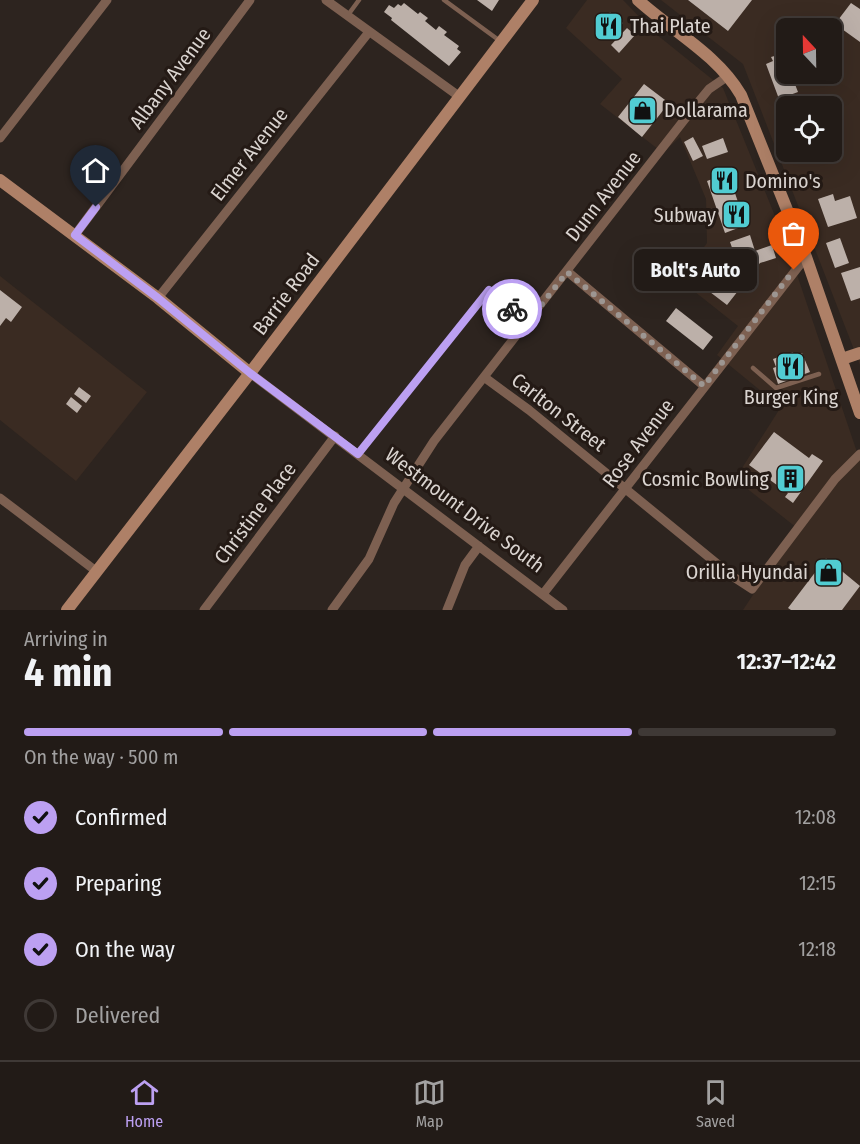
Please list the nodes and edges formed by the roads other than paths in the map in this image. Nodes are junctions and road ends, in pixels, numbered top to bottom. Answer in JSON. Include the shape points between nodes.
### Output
{"nodes":[{"id":1,"x":107,"y":0,"type":"edge"},
{"id":2,"x":250,"y":0,"type":"edge"},
{"id":3,"x":359,"y":0,"type":"edge"},
{"id":4,"x":444,"y":0,"type":"edge"},
{"id":5,"x":533,"y":0,"type":"edge"},
{"id":6,"x":638,"y":0,"type":"edge"},
{"id":7,"x":332,"y":2,"type":"edge"},
{"id":8,"x":347,"y":16,"type":"junction"},
{"id":9,"x":369,"y":32,"type":"junction"},
{"id":10,"x":501,"y":42,"type":"junction"},
{"id":11,"x":728,"y":76,"type":"junction"},
{"id":12,"x":460,"y":97,"type":"junction"},
{"id":13,"x":0,"y":138,"type":"edge"},
{"id":14,"x":0,"y":180,"type":"edge"},
{"id":15,"x":75,"y":235,"type":"junction"},
{"id":16,"x":806,"y":257,"type":"junction"},
{"id":17,"x":567,"y":272,"type":"junction"},
{"id":18,"x":158,"y":298,"type":"junction"},
{"id":19,"x":528,"y":322,"type":"junction"},
{"id":20,"x":860,"y":353,"type":"edge"},
{"id":21,"x":842,"y":359,"type":"junction"},
{"id":22,"x":753,"y":368,"type":"dead end"},
{"id":23,"x":250,"y":373,"type":"junction"},
{"id":24,"x":819,"y":374,"type":"dead end"},
{"id":25,"x":484,"y":377,"type":"junction"},
{"id":26,"x":704,"y":386,"type":"junction"},
{"id":27,"x":860,"y":413,"type":"edge"},
{"id":28,"x":335,"y":436,"type":"junction"},
{"id":29,"x":358,"y":454,"type":"junction"},
{"id":30,"x":860,"y":454,"type":"edge"},
{"id":31,"x":404,"y":488,"type":"junction"},
{"id":32,"x":626,"y":489,"type":"junction"},
{"id":33,"x":0,"y":498,"type":"edge"},
{"id":34,"x":479,"y":546,"type":"junction"},
{"id":35,"x":96,"y":571,"type":"junction"},
{"id":36,"x":543,"y":594,"type":"junction"},
{"id":37,"x":67,"y":610,"type":"edge"},
{"id":38,"x":204,"y":610,"type":"edge"},
{"id":39,"x":332,"y":610,"type":"edge"},
{"id":40,"x":447,"y":610,"type":"edge"},
{"id":41,"x":563,"y":610,"type":"edge"}],
"edges":[{"from":1,"to":13,"type":"street"},
{"from":2,"to":15,"type":"street","name":"Albany Avenue"},
{"from":3,"to":8,"type":"lane"},
{"from":4,"to":10,"type":"lane"},
{"from":5,"to":10,"type":"street","name":"Barrie Road"},
{"from":6,"to":11,"type":"street"},
{"from":7,"to":8,"type":"street"},
{"from":8,"to":9,"type":"street"},
{"from":9,"to":12,"type":"street"},
{"from":9,"to":18,"type":"street","name":"Elmer Avenue"},
{"from":10,"to":12,"type":"street","name":"Barrie Road"},
{"from":11,"to":16,"type":"street","via":[[745,102]]},
{"from":11,"to":17,"type":"street","name":"Dunn Avenue","via":[[709,89],[695,106]]},
{"from":12,"to":23,"type":"street","name":"Barrie Road"},
{"from":14,"to":15,"type":"street","name":"Westmount Drive South"},
{"from":15,"to":18,"type":"street","name":"Westmount Drive South"},
{"from":16,"to":21,"type":"street"},
{"from":16,"to":26,"type":"street","name":"Rose Avenue"},
{"from":17,"to":19,"type":"street","name":"Dunn Avenue"},
{"from":17,"to":26,"type":"street"},
{"from":18,"to":23,"type":"street","name":"Westmount Drive South"},
{"from":19,"to":25,"type":"street","name":"Dunn Avenue"},
{"from":19,"to":29,"type":"lane","via":[[489,290]]},
{"from":20,"to":21,"type":"street"},
{"from":21,"to":27,"type":"street"},
{"from":22,"to":24,"type":"lane","via":[[776,388]]},
{"from":23,"to":28,"type":"street","name":"Westmount Drive South"},
{"from":23,"to":35,"type":"street","name":"Barrie Road"},
{"from":25,"to":31,"type":"street","name":"Dunn Avenue","via":[[434,441]]},
{"from":25,"to":32,"type":"street","name":"Carlton Street"},
{"from":26,"to":32,"type":"street","name":"Rose Avenue"},
{"from":28,"to":29,"type":"street","name":"Westmount Drive South"},
{"from":28,"to":38,"type":"street","name":"Christine Place"},
{"from":29,"to":31,"type":"street","name":"Westmount Drive South"},
{"from":30,"to":32,"type":"street","name":"Carlton Street","via":[[835,479],[752,589]]},
{"from":31,"to":34,"type":"street","name":"Westmount Drive South"},
{"from":31,"to":39,"type":"street","name":"Dunn Avenue","via":[[369,559]]},
{"from":32,"to":36,"type":"street","name":"Rose Avenue"},
{"from":33,"to":35,"type":"street"},
{"from":34,"to":36,"type":"street","name":"Westmount Drive South"},
{"from":34,"to":40,"type":"street","via":[[465,566]]},
{"from":35,"to":37,"type":"street","name":"Barrie Road"},
{"from":36,"to":41,"type":"street","name":"Westmount Drive South"}]}
